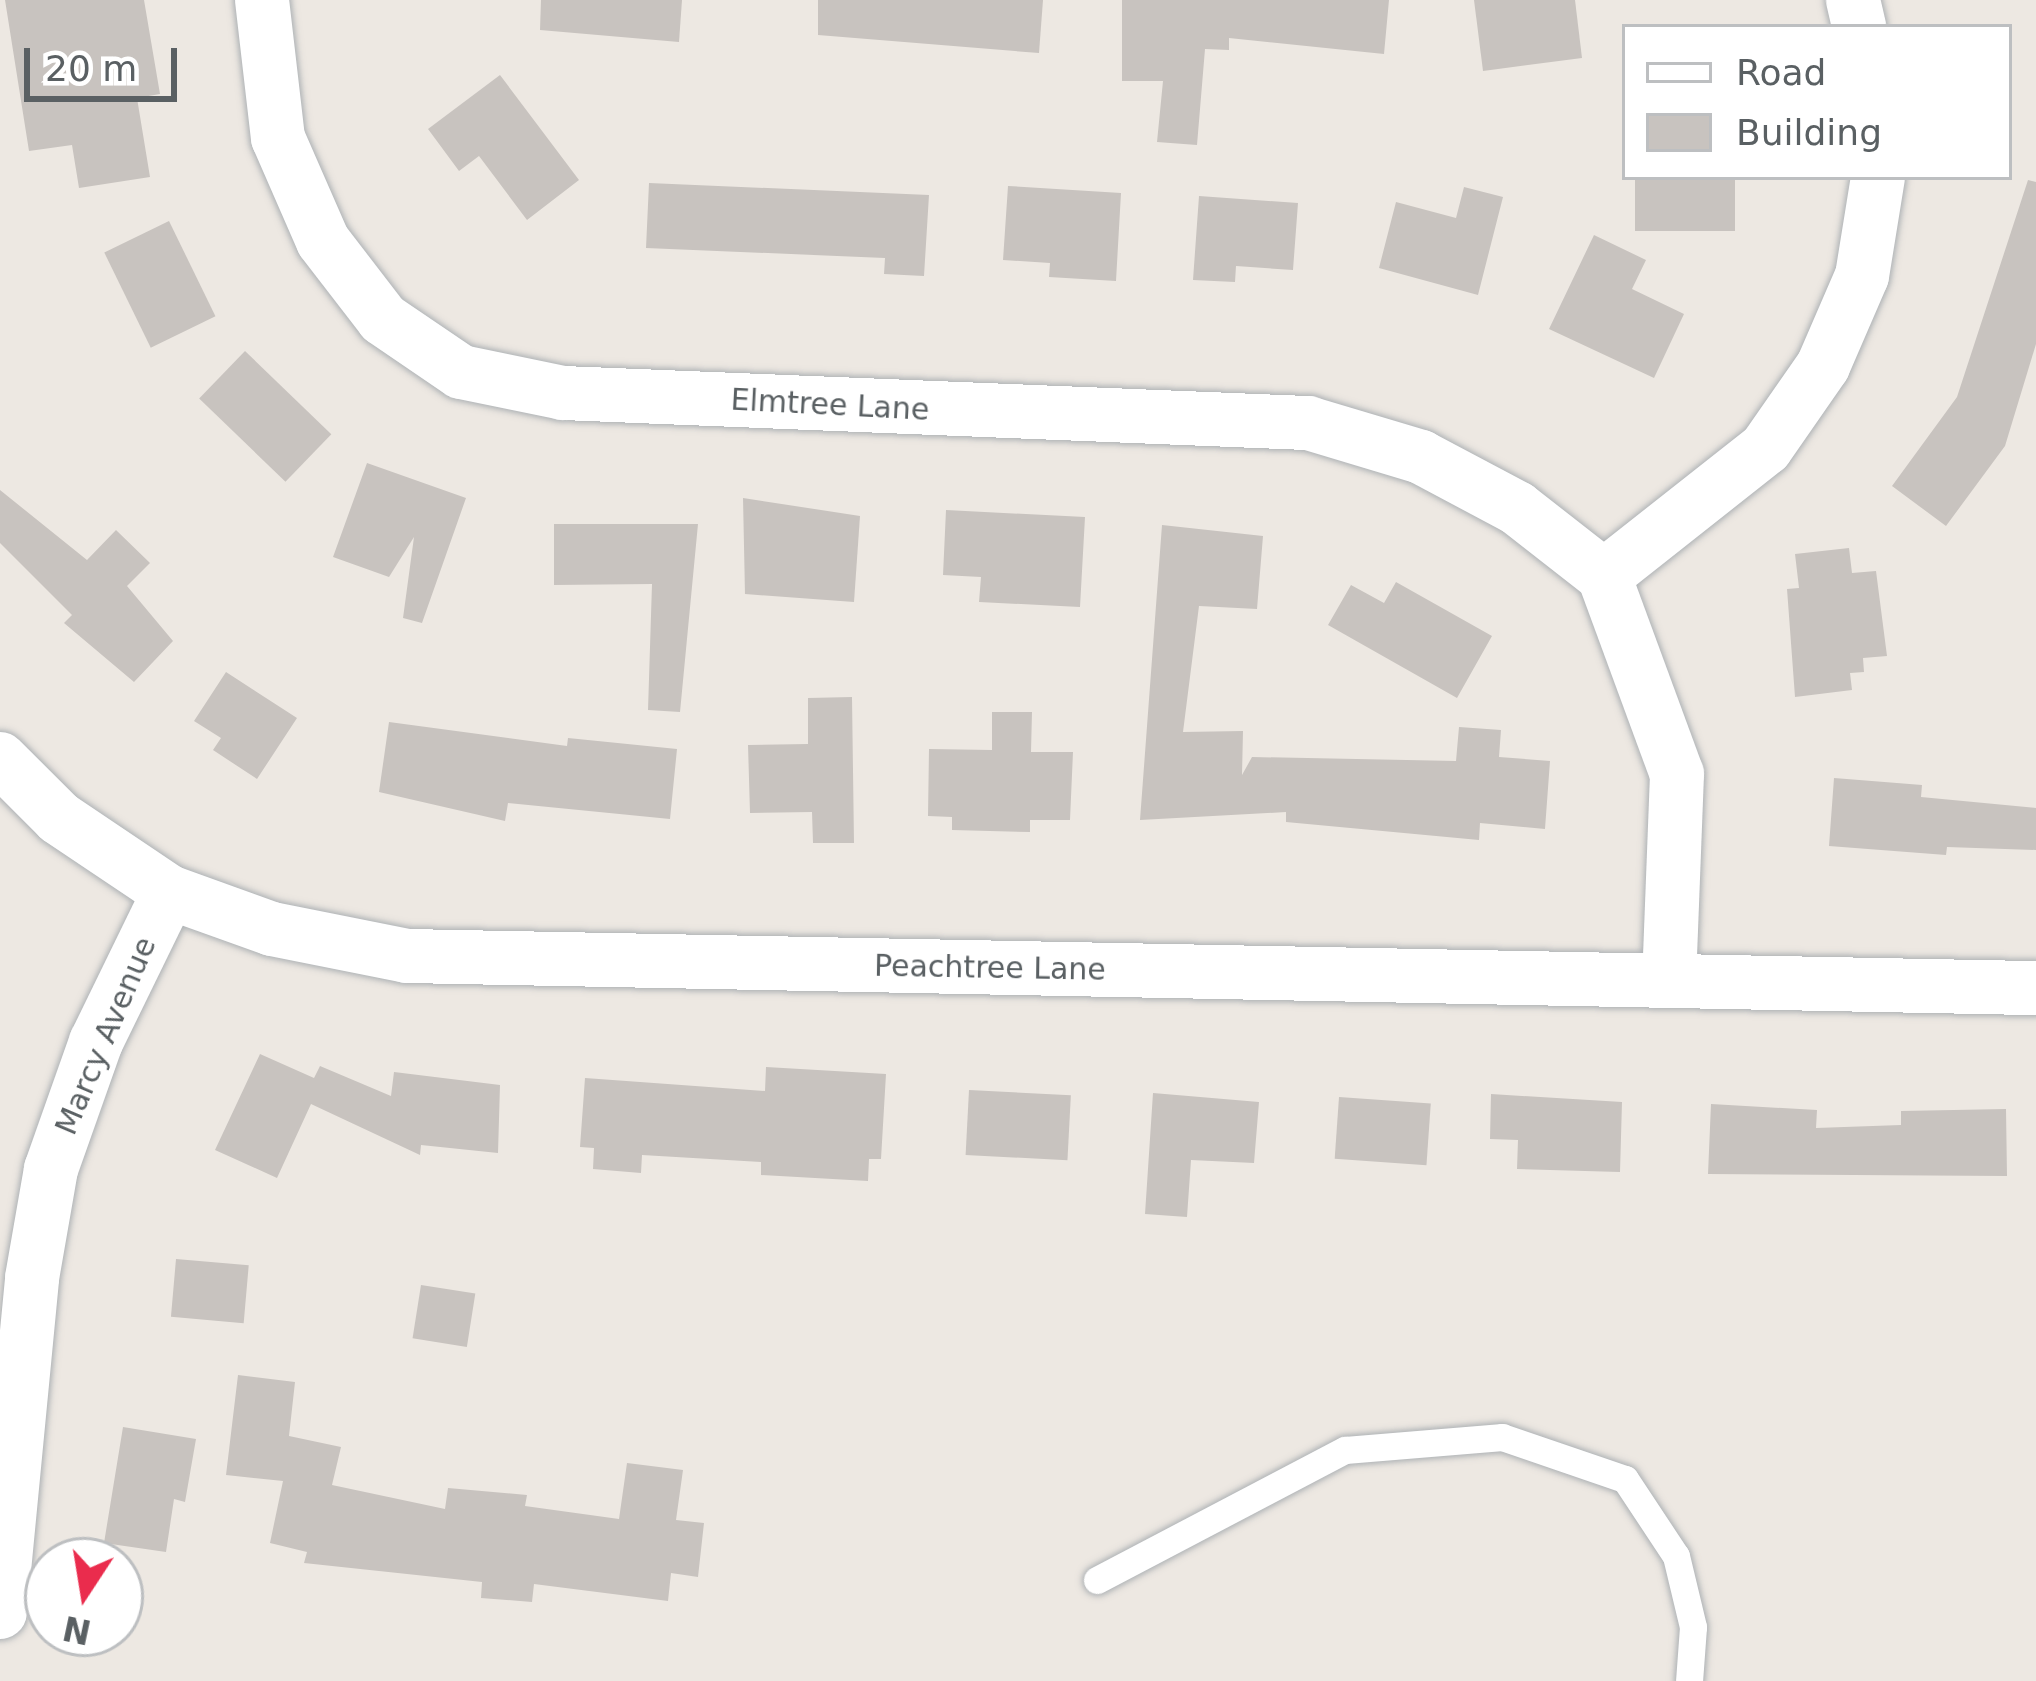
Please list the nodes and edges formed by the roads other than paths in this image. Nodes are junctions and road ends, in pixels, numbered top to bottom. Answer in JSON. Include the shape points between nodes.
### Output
{"nodes":[{"id":1,"x":262,"y":0,"type":"edge"},
{"id":2,"x":1878,"y":180,"type":"edge"},
{"id":3,"x":1604,"y":576,"type":"junction"},
{"id":4,"x":0,"y":759,"type":"edge"},
{"id":5,"x":169,"y":892,"type":"junction"},
{"id":6,"x":1669,"y":978,"type":"junction"},
{"id":7,"x":2036,"y":988,"type":"edge"},
{"id":8,"x":1097,"y":1580,"type":"dead end"},
{"id":9,"x":0,"y":1612,"type":"edge"},
{"id":10,"x":1689,"y":1681,"type":"edge"}],
"edges":[{"from":1,"to":3,"type":"street","name":"Elmtree Lane","via":[[278,138],[323,241],[382,320],[461,372],[562,393],[1308,423],[1421,457],[1517,508]]},
{"from":2,"to":3,"type":"street","via":[[1862,276],[1823,366],[1766,448]]},
{"from":3,"to":6,"type":"street","via":[[1677,774]]},
{"from":4,"to":5,"type":"street","name":"Peachtree Lane","via":[[59,818]]},
{"from":5,"to":6,"type":"street","name":"Peachtree Lane","via":[[272,929],[407,956]]},
{"from":5,"to":9,"type":"street","name":"Marcy Avenue","via":[[96,1042],[51,1168],[32,1278]]},
{"from":6,"to":7,"type":"street","name":"Peachtree Lane"},
{"from":8,"to":10,"type":"lane","via":[[1345,1450],[1502,1437],[1625,1479],[1676,1556],[1694,1627]]}]}
